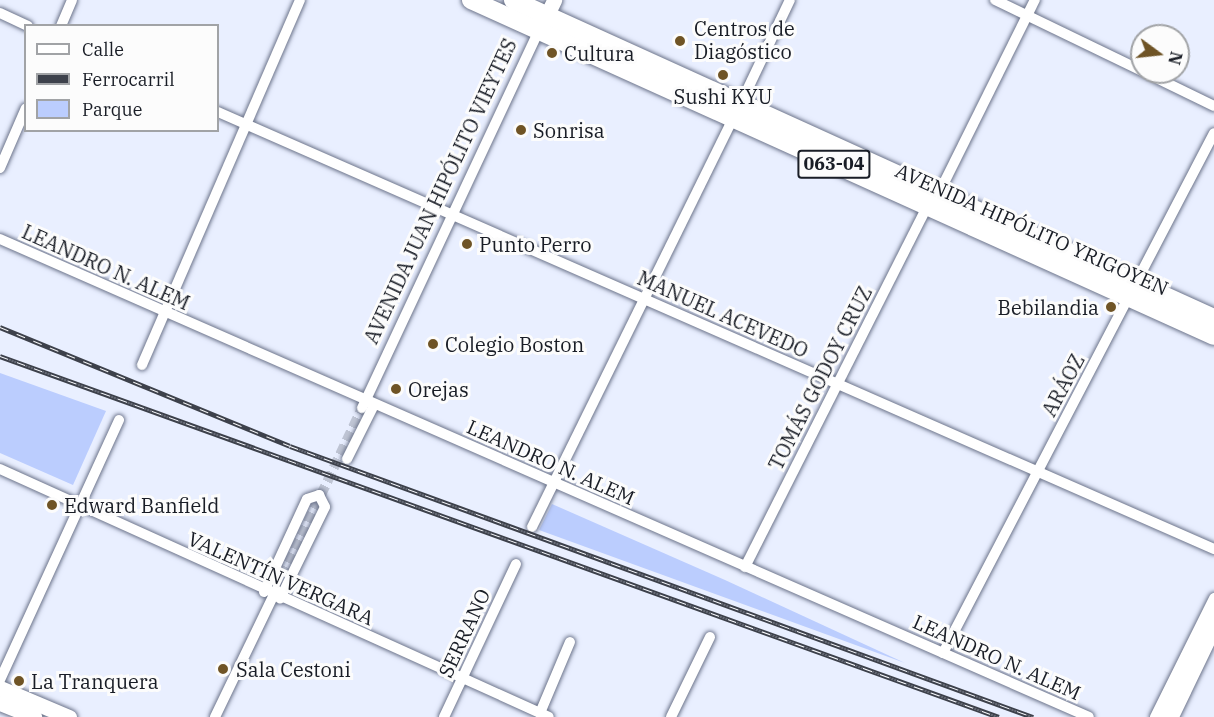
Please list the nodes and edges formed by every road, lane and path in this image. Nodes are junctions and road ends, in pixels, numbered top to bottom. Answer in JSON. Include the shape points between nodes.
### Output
{"nodes":[{"id":1,"x":72,"y":0,"type":"edge"},
{"id":2,"x":300,"y":0,"type":"edge"},
{"id":3,"x":471,"y":0,"type":"edge"},
{"id":4,"x":513,"y":0,"type":"edge"},
{"id":5,"x":790,"y":0,"type":"edge"},
{"id":6,"x":995,"y":0,"type":"edge"},
{"id":7,"x":1035,"y":0,"type":"edge"},
{"id":8,"x":0,"y":13,"type":"edge"},
{"id":9,"x":546,"y":15,"type":"edge"},
{"id":10,"x":1028,"y":16,"type":"junction"},
{"id":11,"x":24,"y":24,"type":"edge"},
{"id":12,"x":62,"y":24,"type":"edge"},
{"id":13,"x":1130,"y":65,"type":"edge"},
{"id":14,"x":1169,"y":84,"type":"edge"},
{"id":15,"x":1214,"y":106,"type":"edge"},
{"id":16,"x":737,"y":110,"type":"junction"},
{"id":17,"x":219,"y":112,"type":"edge"},
{"id":18,"x":24,"y":113,"type":"edge"},
{"id":19,"x":246,"y":124,"type":"junction"},
{"id":20,"x":1214,"y":134,"type":"edge"},
{"id":21,"x":0,"y":168,"type":"edge"},
{"id":22,"x":933,"y":200,"type":"junction"},
{"id":23,"x":452,"y":213,"type":"junction"},
{"id":24,"x":0,"y":239,"type":"edge"},
{"id":25,"x":1134,"y":290,"type":"junction"},
{"id":26,"x":643,"y":298,"type":"junction"},
{"id":27,"x":164,"y":314,"type":"junction"},
{"id":28,"x":1214,"y":318,"type":"edge"},
{"id":29,"x":1214,"y":336,"type":"edge"},
{"id":30,"x":142,"y":365,"type":"dead end"},
{"id":31,"x":837,"y":384,"type":"junction"},
{"id":32,"x":368,"y":404,"type":"junction"},
{"id":33,"x":119,"y":420,"type":"dead end"},
{"id":34,"x":347,"y":459,"type":"dead end"},
{"id":35,"x":0,"y":469,"type":"edge"},
{"id":36,"x":1035,"y":473,"type":"junction"},
{"id":37,"x":552,"y":483,"type":"junction"},
{"id":38,"x":81,"y":505,"type":"junction"},
{"id":39,"x":532,"y":527,"type":"dead end"},
{"id":40,"x":1214,"y":549,"type":"edge"},
{"id":41,"x":516,"y":564,"type":"dead end"},
{"id":42,"x":745,"y":567,"type":"junction"},
{"id":43,"x":273,"y":594,"type":"junction"},
{"id":44,"x":1214,"y":598,"type":"edge"},
{"id":45,"x":1214,"y":613,"type":"edge"},
{"id":46,"x":1214,"y":634,"type":"edge"},
{"id":47,"x":710,"y":637,"type":"dead end"},
{"id":48,"x":570,"y":642,"type":"dead end"},
{"id":49,"x":943,"y":653,"type":"junction"},
{"id":50,"x":463,"y":679,"type":"junction"},
{"id":51,"x":0,"y":680,"type":"edge"},
{"id":52,"x":0,"y":688,"type":"edge"},
{"id":53,"x":0,"y":702,"type":"edge"},
{"id":54,"x":545,"y":715,"type":"edge"},
{"id":55,"x":34,"y":717,"type":"edge"},
{"id":56,"x":69,"y":717,"type":"edge"},
{"id":57,"x":215,"y":717,"type":"edge"},
{"id":58,"x":444,"y":717,"type":"edge"},
{"id":59,"x":671,"y":717,"type":"edge"},
{"id":60,"x":1089,"y":717,"type":"edge"},
{"id":61,"x":1155,"y":717,"type":"edge"},
{"id":62,"x":1166,"y":717,"type":"edge"},
{"id":63,"x":1174,"y":717,"type":"edge"}],
"edges":[{"from":1,"to":12,"type":"street"},
{"from":2,"to":19,"type":"street"},
{"from":3,"to":9,"type":"main road","name":"AVENIDA HIPÓLITO YRIGOYEN","number":"063-04"},
{"from":4,"to":9,"type":"main road","name":"AVENIDA HIPÓLITO YRIGOYEN","number":"063-04"},
{"from":5,"to":16,"type":"street"},
{"from":6,"to":10,"type":"street"},
{"from":7,"to":10,"type":"street","name":"TOMÁS GODOY CRUZ"},
{"from":8,"to":11,"type":"street"},
{"from":9,"to":16,"type":"main road","name":"AVENIDA HIPÓLITO YRIGOYEN","number":"063-04"},
{"from":9,"to":23,"type":"street","name":"AVENIDA JUAN HIPÓLITO VIEYTES"},
{"from":10,"to":13,"type":"street"},
{"from":10,"to":22,"type":"street","name":"TOMÁS GODOY CRUZ"},
{"from":14,"to":15,"type":"street"},
{"from":16,"to":22,"type":"main road","name":"AVENIDA HIPÓLITO YRIGOYEN","number":"063-04"},
{"from":16,"to":26,"type":"street"},
{"from":17,"to":19,"type":"street","name":"MANUEL ACEVEDO"},
{"from":18,"to":21,"type":"street"},
{"from":19,"to":23,"type":"street","name":"MANUEL ACEVEDO"},
{"from":19,"to":27,"type":"street"},
{"from":20,"to":25,"type":"street","name":"ARÁOZ"},
{"from":22,"to":25,"type":"main road","name":"AVENIDA HIPÓLITO YRIGOYEN","number":"063-04"},
{"from":22,"to":31,"type":"street","name":"TOMÁS GODOY CRUZ"},
{"from":23,"to":26,"type":"street","name":"MANUEL ACEVEDO"},
{"from":23,"to":32,"type":"street","name":"AVENIDA JUAN HIPÓLITO VIEYTES"},
{"from":24,"to":27,"type":"street","name":"LEANDRO N. ALEM"},
{"from":25,"to":28,"type":"main road","name":"AVENIDA HIPÓLITO YRIGOYEN","number":"063-04"},
{"from":25,"to":29,"type":"main road","name":"AVENIDA HIPÓLITO YRIGOYEN","number":"063-04"},
{"from":25,"to":36,"type":"street","name":"ARÁOZ"},
{"from":26,"to":31,"type":"street","name":"MANUEL ACEVEDO"},
{"from":26,"to":37,"type":"street"},
{"from":27,"to":30,"type":"street"},
{"from":27,"to":32,"type":"street","name":"LEANDRO N. ALEM"},
{"from":31,"to":36,"type":"street","name":"MANUEL ACEVEDO"},
{"from":31,"to":42,"type":"street","name":"TOMÁS GODOY CRUZ"},
{"from":32,"to":34,"type":"street","name":"AVENIDA JUAN HIPÓLITO VIEYTES"},
{"from":32,"to":37,"type":"street","name":"LEANDRO N. ALEM"},
{"from":33,"to":38,"type":"street"},
{"from":35,"to":38,"type":"street","name":"VALENTÍN VERGARA"},
{"from":36,"to":40,"type":"street","name":"MANUEL ACEVEDO"},
{"from":36,"to":49,"type":"street","name":"ARÁOZ"},
{"from":37,"to":39,"type":"street"},
{"from":37,"to":42,"type":"street","name":"LEANDRO N. ALEM"},
{"from":38,"to":43,"type":"street","name":"VALENTÍN VERGARA"},
{"from":38,"to":51,"type":"street"},
{"from":41,"to":50,"type":"street","name":"SERRANO"},
{"from":42,"to":49,"type":"street","name":"LEANDRO N. ALEM"},
{"from":43,"to":43,"type":"street","via":[[325,507],[319,495],[307,499]]},
{"from":43,"to":50,"type":"street","name":"VALENTÍN VERGARA"},
{"from":43,"to":57,"type":"street"},
{"from":44,"to":61,"type":"street"},
{"from":45,"to":62,"type":"main road"},
{"from":46,"to":63,"type":"street"},
{"from":47,"to":59,"type":"street"},
{"from":48,"to":54,"type":"street"},
{"from":49,"to":60,"type":"street","name":"LEANDRO N. ALEM"},
{"from":50,"to":54,"type":"street","name":"VALENTÍN VERGARA"},
{"from":50,"to":58,"type":"street","name":"SERRANO"},
{"from":52,"to":56,"type":"main road"},
{"from":53,"to":55,"type":"main road"}]}
